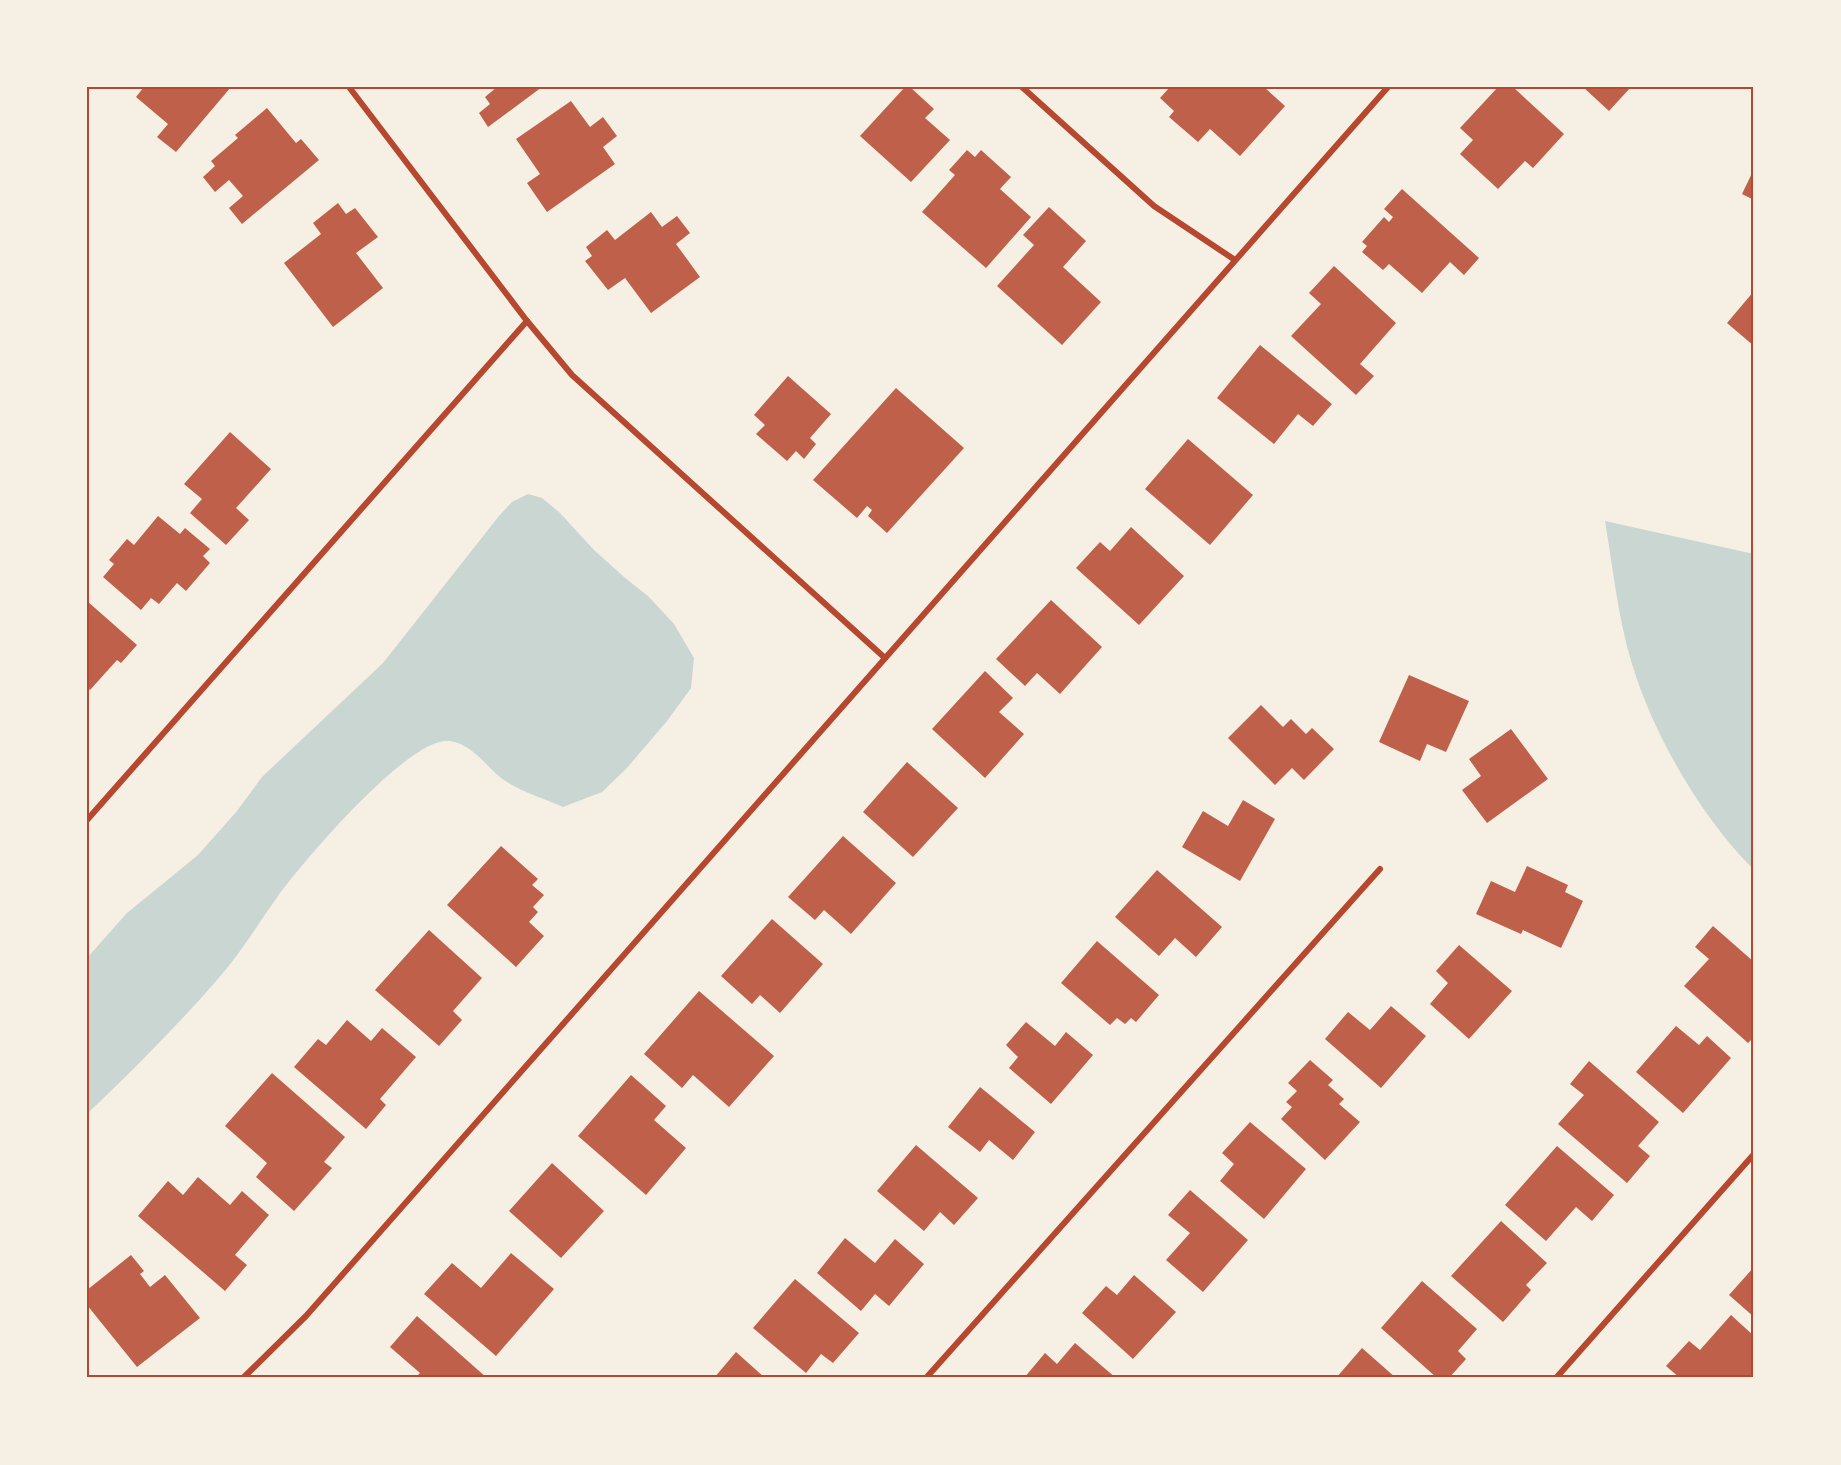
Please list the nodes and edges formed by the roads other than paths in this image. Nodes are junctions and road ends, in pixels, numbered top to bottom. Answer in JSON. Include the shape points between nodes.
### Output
{"nodes":[{"id":1,"x":349,"y":87,"type":"edge"},
{"id":2,"x":1022,"y":87,"type":"edge"},
{"id":3,"x":1388,"y":87,"type":"edge"},
{"id":4,"x":1235,"y":260,"type":"junction"},
{"id":5,"x":527,"y":321,"type":"junction"},
{"id":6,"x":885,"y":658,"type":"junction"},
{"id":7,"x":87,"y":820,"type":"edge"},
{"id":8,"x":1380,"y":869,"type":"dead end"},
{"id":9,"x":1754,"y":1154,"type":"edge"},
{"id":10,"x":243,"y":1378,"type":"edge"},
{"id":11,"x":926,"y":1378,"type":"edge"},
{"id":12,"x":1556,"y":1378,"type":"edge"}],
"edges":[{"from":1,"to":5,"type":"street"},
{"from":2,"to":4,"type":"street","via":[[1154,206]]},
{"from":3,"to":4,"type":"street"},
{"from":4,"to":6,"type":"street"},
{"from":5,"to":6,"type":"street","via":[[572,375]]},
{"from":5,"to":7,"type":"street"},
{"from":6,"to":10,"type":"street","via":[[314,1307]]},
{"from":8,"to":11,"type":"street"},
{"from":9,"to":12,"type":"street"}]}
